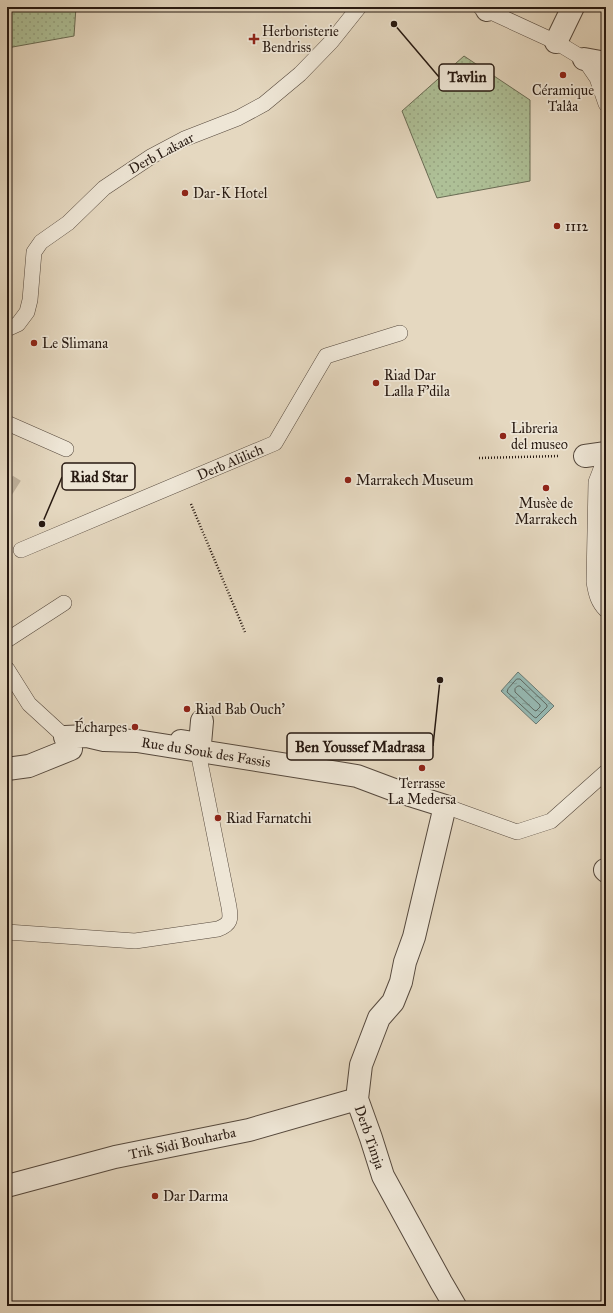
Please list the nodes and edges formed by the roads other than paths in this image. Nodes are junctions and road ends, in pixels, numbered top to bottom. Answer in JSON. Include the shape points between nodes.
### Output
{"nodes":[{"id":1,"x":359,"y":7,"type":"edge"},
{"id":2,"x":573,"y":7,"type":"edge"},
{"id":3,"x":486,"y":8,"type":"edge"},
{"id":4,"x":556,"y":42,"type":"junction"},
{"id":5,"x":584,"y":59,"type":"junction"},
{"id":6,"x":606,"y":62,"type":"edge"},
{"id":7,"x":606,"y":104,"type":"edge"},
{"id":8,"x":7,"y":329,"type":"edge"},
{"id":9,"x":400,"y":334,"type":"dead end"},
{"id":10,"x":7,"y":422,"type":"edge"},
{"id":11,"x":66,"y":449,"type":"dead end"},
{"id":12,"x":599,"y":455,"type":"edge"},
{"id":13,"x":21,"y":550,"type":"dead end"},
{"id":14,"x":64,"y":603,"type":"dead end"},
{"id":15,"x":606,"y":610,"type":"edge"},
{"id":16,"x":7,"y":640,"type":"edge"},
{"id":17,"x":7,"y":669,"type":"edge"},
{"id":18,"x":202,"y":721,"type":"dead end"},
{"id":19,"x":65,"y":737,"type":"junction"},
{"id":20,"x":190,"y":750,"type":"junction"},
{"id":21,"x":7,"y":769,"type":"edge"},
{"id":22,"x":606,"y":772,"type":"edge"},
{"id":23,"x":446,"y":806,"type":"junction"},
{"id":24,"x":7,"y":932,"type":"edge"},
{"id":25,"x":357,"y":1099,"type":"junction"},
{"id":26,"x":7,"y":1186,"type":"edge"},
{"id":27,"x":455,"y":1306,"type":"edge"}],
"edges":[{"from":1,"to":8,"type":"lane","name":"Derb Lakaar","via":[[300,74],[264,104],[152,156],[104,188],[82,211],[41,242],[34,252],[27,312],[18,324]]},
{"from":2,"to":4,"type":"street"},
{"from":3,"to":4,"type":"lane"},
{"from":4,"to":5,"type":"lane"},
{"from":5,"to":6,"type":"street"},
{"from":5,"to":7,"type":"lane","via":[[597,78]]},
{"from":9,"to":13,"type":"lane","name":"Derb Alilich","via":[[326,356],[275,443]]},
{"from":10,"to":11,"type":"lane"},
{"from":12,"to":15,"type":"lane","via":[[594,582],[596,595]]},
{"from":14,"to":16,"type":"lane"},
{"from":17,"to":19,"type":"lane","via":[[29,704]]},
{"from":18,"to":20,"type":"street","via":[[200,744],[181,741]]},
{"from":19,"to":20,"type":"street","name":"Rue du Souk des Fassis","via":[[87,736]]},
{"from":19,"to":21,"type":"street","via":[[71,749],[29,766]]},
{"from":20,"to":23,"type":"street","name":"Rue du Souk des Fassis","via":[[357,776],[397,792]]},
{"from":20,"to":24,"type":"lane","via":[[231,916],[228,922],[218,929],[135,940]]},
{"from":22,"to":23,"type":"lane","via":[[551,821],[516,832]]},
{"from":23,"to":25,"type":"street","name":"Derb Timja","via":[[401,982],[393,1002],[379,1018],[361,1065]]},
{"from":25,"to":26,"type":"street","name":"Trik Sidi Bouharba","via":[[249,1130],[115,1157]]},
{"from":25,"to":27,"type":"street","name":"Derb Timja","via":[[383,1176]]}]}
